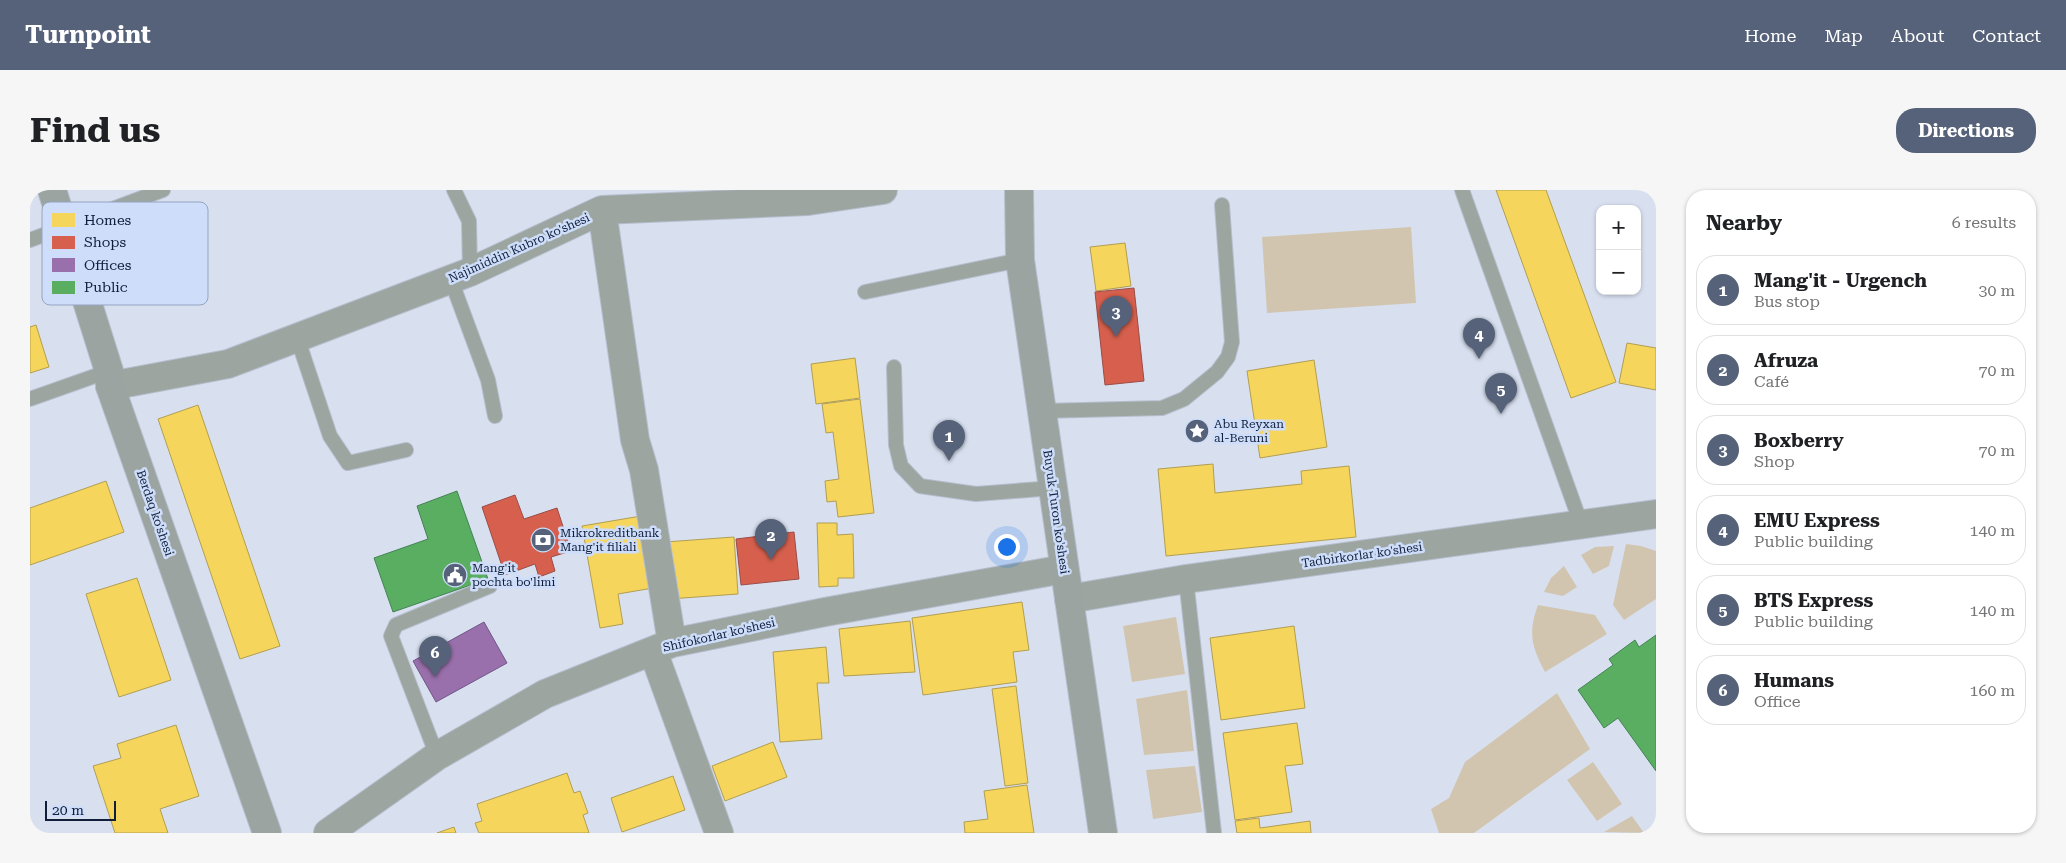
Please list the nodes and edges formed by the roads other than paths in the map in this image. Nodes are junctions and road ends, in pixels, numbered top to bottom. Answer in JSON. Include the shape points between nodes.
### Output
{"nodes":[{"id":1,"x":163,"y":190,"type":"edge"},
{"id":2,"x":454,"y":190,"type":"edge"},
{"id":3,"x":883,"y":190,"type":"edge"},
{"id":4,"x":1019,"y":190,"type":"edge"},
{"id":5,"x":1462,"y":190,"type":"edge"},
{"id":6,"x":129,"y":202,"type":"edge"},
{"id":7,"x":1222,"y":205,"type":"dead end"},
{"id":8,"x":602,"y":210,"type":"junction"},
{"id":9,"x":42,"y":235,"type":"edge"},
{"id":10,"x":30,"y":240,"type":"edge"},
{"id":11,"x":1020,"y":260,"type":"junction"},
{"id":12,"x":460,"y":276,"type":"junction"},
{"id":13,"x":865,"y":292,"type":"dead end"},
{"id":14,"x":87,"y":305,"type":"edge"},
{"id":15,"x":297,"y":337,"type":"junction"},
{"id":16,"x":894,"y":367,"type":"dead end"},
{"id":17,"x":110,"y":379,"type":"junction"},
{"id":18,"x":30,"y":399,"type":"edge"},
{"id":19,"x":1042,"y":411,"type":"junction"},
{"id":20,"x":495,"y":416,"type":"dead end"},
{"id":21,"x":406,"y":450,"type":"dead end"},
{"id":22,"x":1053,"y":488,"type":"junction"},
{"id":23,"x":1656,"y":514,"type":"edge"},
{"id":24,"x":1581,"y":524,"type":"junction"},
{"id":25,"x":1064,"y":569,"type":"junction"},
{"id":26,"x":1186,"y":579,"type":"junction"},
{"id":27,"x":490,"y":586,"type":"dead end"},
{"id":28,"x":1069,"y":599,"type":"junction"},
{"id":29,"x":662,"y":647,"type":"junction"},
{"id":30,"x":437,"y":756,"type":"junction"},
{"id":31,"x":267,"y":833,"type":"edge"},
{"id":32,"x":328,"y":833,"type":"edge"},
{"id":33,"x":719,"y":833,"type":"edge"},
{"id":34,"x":1103,"y":833,"type":"edge"},
{"id":35,"x":1214,"y":833,"type":"edge"}],
"edges":[{"from":1,"to":6,"type":"lane"},
{"from":2,"to":12,"type":"lane","via":[[469,221]]},
{"from":3,"to":8,"type":"street","name":"Najimiddin Kubro ko'shesi","via":[[808,201]]},
{"from":4,"to":11,"type":"street","name":"Buyuk Turon ko'shesi"},
{"from":5,"to":24,"type":"lane"},
{"from":7,"to":19,"type":"lane","via":[[1232,342],[1228,357],[1217,372],[1184,400],[1162,408]]},
{"from":8,"to":12,"type":"street","name":"Najimiddin Kubro ko'shesi"},
{"from":8,"to":29,"type":"street","via":[[635,440],[644,470]]},
{"from":9,"to":10,"type":"lane"},
{"from":11,"to":13,"type":"lane"},
{"from":11,"to":19,"type":"street","name":"Buyuk Turon ko'shesi"},
{"from":12,"to":15,"type":"street","name":"Najimiddin Kubro ko'shesi"},
{"from":12,"to":20,"type":"lane"},
{"from":14,"to":17,"type":"street","name":"Berdaq ko'shesi"},
{"from":15,"to":17,"type":"street","name":"Najimiddin Kubro ko'shesi","via":[[228,364]]},
{"from":15,"to":21,"type":"lane","via":[[330,436],[348,463]]},
{"from":16,"to":22,"type":"lane","via":[[896,445],[900,466],[920,486],[976,494]]},
{"from":17,"to":18,"type":"lane","name":"Najimiddin Kubro ko'shesi"},
{"from":17,"to":31,"type":"street","name":"Berdaq ko'shesi"},
{"from":19,"to":22,"type":"street","name":"Buyuk Turon ko'shesi"},
{"from":22,"to":25,"type":"street","name":"Buyuk Turon ko'shesi"},
{"from":23,"to":24,"type":"street","name":"Tadbirkorlar ko'shesi"},
{"from":24,"to":26,"type":"street","name":"Tadbirkorlar ko'shesi"},
{"from":25,"to":28,"type":"street","name":"Buyuk Turon ko'shesi"},
{"from":25,"to":29,"type":"street","name":"Shifokorlar ko'shesi","via":[[826,612]]},
{"from":26,"to":28,"type":"street","name":"Tadbirkorlar ko'shesi"},
{"from":26,"to":35,"type":"lane"},
{"from":27,"to":30,"type":"lane","via":[[396,625],[391,636]]},
{"from":28,"to":34,"type":"street","name":"Buyuk Turon ko'shesi"},
{"from":29,"to":30,"type":"street","name":"Shifokorlar ko'shesi","via":[[544,694]]},
{"from":29,"to":33,"type":"street"},
{"from":30,"to":32,"type":"street","name":"Shifokorlar ko'shesi"}]}
